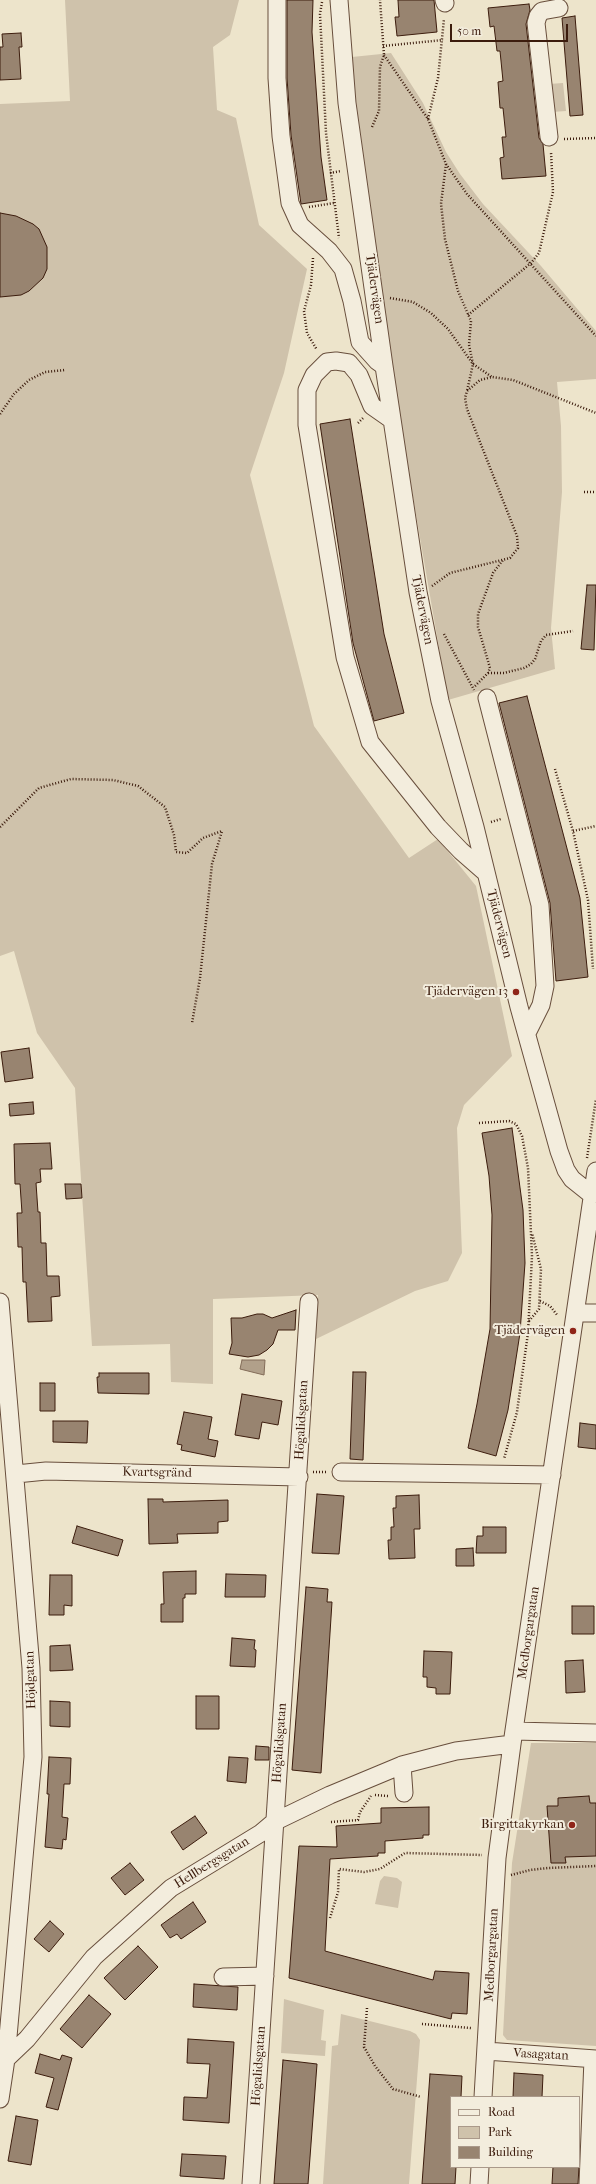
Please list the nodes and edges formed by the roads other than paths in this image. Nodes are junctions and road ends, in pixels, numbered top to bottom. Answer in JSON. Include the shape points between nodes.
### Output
{"nodes":[{"id":1,"x":277,"y":0,"type":"edge"},
{"id":2,"x":339,"y":0,"type":"edge"},
{"id":3,"x":559,"y":8,"type":"dead end"},
{"id":4,"x":549,"y":137,"type":"road end"},
{"id":5,"x":384,"y":366,"type":"junction"},
{"id":6,"x":392,"y":420,"type":"junction"},
{"id":7,"x":480,"y":693,"type":"road end"},
{"id":8,"x":485,"y":872,"type":"junction"},
{"id":9,"x":527,"y":1033,"type":"junction"},
{"id":10,"x":592,"y":1165,"type":"edge"},
{"id":11,"x":592,"y":1195,"type":"junction"},
{"id":12,"x":0,"y":1302,"type":"edge"},
{"id":13,"x":308,"y":1302,"type":"dead end"},
{"id":14,"x":596,"y":1313,"type":"edge"},
{"id":15,"x":569,"y":1317,"type":"junction"},
{"id":16,"x":341,"y":1472,"type":"dead end"},
{"id":17,"x":16,"y":1474,"type":"junction"},
{"id":18,"x":552,"y":1475,"type":"junction"},
{"id":19,"x":298,"y":1477,"type":"junction"},
{"id":20,"x":596,"y":1733,"type":"edge"},
{"id":21,"x":513,"y":1738,"type":"junction"},
{"id":22,"x":402,"y":1765,"type":"junction"},
{"id":23,"x":404,"y":1793,"type":"road end"},
{"id":24,"x":274,"y":1822,"type":"junction"},
{"id":25,"x":265,"y":1976,"type":"junction"},
{"id":26,"x":223,"y":1977,"type":"dead end"},
{"id":27,"x":486,"y":2051,"type":"junction"},
{"id":28,"x":6,"y":2059,"type":"junction"},
{"id":29,"x":594,"y":2059,"type":"edge"},
{"id":30,"x":1,"y":2082,"type":"edge"},
{"id":31,"x":483,"y":2096,"type":"edge"},
{"id":32,"x":0,"y":2099,"type":"edge"},
{"id":33,"x":480,"y":2168,"type":"edge"},
{"id":34,"x":251,"y":2184,"type":"edge"},
{"id":35,"x":479,"y":2184,"type":"edge"},
{"id":36,"x":588,"y":2184,"type":"edge"}],
"edges":[{"from":1,"to":5,"type":"street","via":[[280,129],[293,209],[300,225],[329,251],[343,269],[360,342]]},
{"from":2,"to":5,"type":"street","name":"Tjädervägen","via":[[347,103]]},
{"from":3,"to":4,"type":"street","via":[[542,11],[536,23]]},
{"from":5,"to":6,"type":"street","name":"Tjädervägen"},
{"from":6,"to":8,"type":"street","name":"Tjädervägen","via":[[418,592],[440,700]]},
{"from":6,"to":8,"type":"street","via":[[372,406],[359,376],[349,363],[327,362],[314,375],[307,390],[307,425],[345,657],[370,742],[438,827]]},
{"from":7,"to":9,"type":"street","via":[[517,814],[540,905],[545,986],[541,1005]]},
{"from":8,"to":9,"type":"street","name":"Tjädervägen"},
{"from":9,"to":11,"type":"street","name":"Tjädervägen","via":[[566,1170],[572,1180]]},
{"from":10,"to":11,"type":"street","name":"Medborgargatan"},
{"from":11,"to":15,"type":"street","name":"Medborgargatan"},
{"from":12,"to":17,"type":"street","name":"Höjdgatan"},
{"from":13,"to":19,"type":"street","name":"Högalidsgatan"},
{"from":14,"to":15,"type":"street"},
{"from":15,"to":18,"type":"street","name":"Medborgargatan"},
{"from":16,"to":18,"type":"street"},
{"from":17,"to":19,"type":"street","name":"Kvartsgränd","via":[[46,1471]]},
{"from":17,"to":28,"type":"street","name":"Höjdgatan","via":[[31,1668],[33,1757]]},
{"from":18,"to":21,"type":"street","name":"Medborgargatan"},
{"from":19,"to":24,"type":"street","name":"Högalidsgatan"},
{"from":20,"to":21,"type":"street","name":"Hellbergsgatan"},
{"from":21,"to":22,"type":"street","name":"Hellbergsgatan"},
{"from":21,"to":27,"type":"street","name":"Medborgargatan","via":[[497,1858]]},
{"from":22,"to":23,"type":"street"},
{"from":22,"to":24,"type":"street","name":"Hellbergsgatan"},
{"from":24,"to":25,"type":"street","name":"Högalidsgatan"},
{"from":24,"to":28,"type":"street","name":"Hellbergsgatan","via":[[261,1833],[171,1888],[94,1957],[27,2039]]},
{"from":25,"to":26,"type":"street"},
{"from":25,"to":34,"type":"street","name":"Högalidsgatan"},
{"from":27,"to":29,"type":"street","name":"Vasagatan"},
{"from":27,"to":31,"type":"street","name":"Medborgargatan"},
{"from":28,"to":30,"type":"street"},
{"from":29,"to":36,"type":"street"},
{"from":30,"to":32,"type":"street"},
{"from":33,"to":35,"type":"street"}]}
